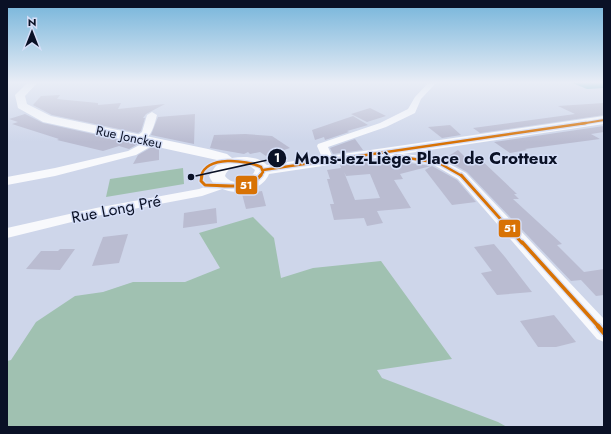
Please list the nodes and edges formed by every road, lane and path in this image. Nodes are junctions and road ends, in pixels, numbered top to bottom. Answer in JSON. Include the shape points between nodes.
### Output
{"nodes":[{"id":1,"x":21,"y":102,"type":"edge"},
{"id":2,"x":415,"y":102,"type":"edge"},
{"id":3,"x":152,"y":115,"type":"dead end"},
{"id":4,"x":604,"y":120,"type":"edge"},
{"id":5,"x":144,"y":141,"type":"junction"},
{"id":6,"x":390,"y":151,"type":"junction"},
{"id":7,"x":328,"y":160,"type":"junction"},
{"id":8,"x":229,"y":163,"type":"junction"},
{"id":9,"x":263,"y":170,"type":"junction"},
{"id":10,"x":7,"y":181,"type":"edge"},
{"id":11,"x":224,"y":184,"type":"junction"},
{"id":12,"x":7,"y":233,"type":"edge"},
{"id":13,"x":604,"y":334,"type":"edge"}],
"edges":[{"from":1,"to":5,"type":"street","name":"Rue Jonckeu","via":[[22,106],[47,119]]},
{"from":2,"to":7,"type":"street","via":[[412,111],[383,125],[322,146]]},
{"from":3,"to":5,"type":"street"},
{"from":4,"to":6,"type":"street"},
{"from":5,"to":8,"type":"street","name":"Rue Jonckeu","via":[[216,155]]},
{"from":5,"to":10,"type":"street","via":[[132,153]]},
{"from":6,"to":7,"type":"street"},
{"from":6,"to":13,"type":"street","via":[[398,157],[439,163],[462,176]]},
{"from":7,"to":9,"type":"street"},
{"from":8,"to":9,"type":"street","name":"Rue Jonckeu","via":[[250,162]]},
{"from":8,"to":11,"type":"street","via":[[217,173],[218,179]]},
{"from":9,"to":11,"type":"street","via":[[260,178],[247,185]]},
{"from":11,"to":12,"type":"street","name":"Rue Long Pré","via":[[202,192],[62,219]]}]}
